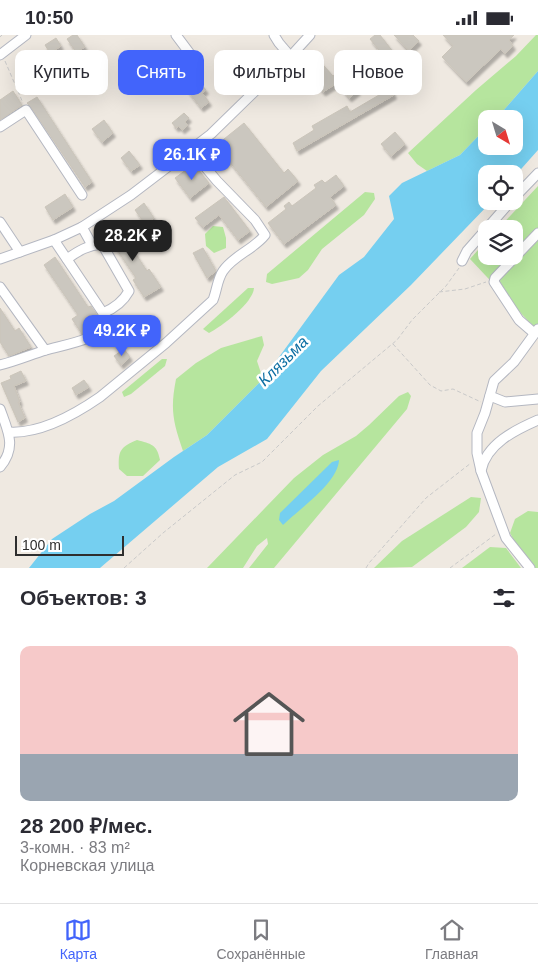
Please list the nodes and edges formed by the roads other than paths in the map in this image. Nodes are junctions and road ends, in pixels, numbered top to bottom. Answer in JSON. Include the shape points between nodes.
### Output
{"nodes":[{"id":1,"x":26,"y":35,"type":"edge"},
{"id":2,"x":176,"y":35,"type":"edge"},
{"id":3,"x":274,"y":35,"type":"edge"},
{"id":4,"x":310,"y":35,"type":"edge"},
{"id":5,"x":187,"y":50,"type":"edge"},
{"id":6,"x":285,"y":50,"type":"edge"},
{"id":7,"x":297,"y":50,"type":"edge"},
{"id":8,"x":2,"y":57,"type":"edge"},
{"id":9,"x":251,"y":95,"type":"edge"},
{"id":10,"x":0,"y":127,"type":"edge"},
{"id":11,"x":191,"y":150,"type":"junction"},
{"id":12,"x":538,"y":173,"type":"edge"},
{"id":13,"x":523,"y":189,"type":"edge"},
{"id":14,"x":82,"y":195,"type":"dead end"},
{"id":15,"x":503,"y":210,"type":"edge"},
{"id":16,"x":0,"y":222,"type":"edge"},
{"id":17,"x":82,"y":227,"type":"junction"},
{"id":18,"x":538,"y":233,"type":"edge"},
{"id":19,"x":54,"y":240,"type":"junction"},
{"id":20,"x":92,"y":245,"type":"junction"},
{"id":21,"x":20,"y":252,"type":"junction"},
{"id":22,"x":0,"y":259,"type":"edge"},
{"id":23,"x":67,"y":259,"type":"junction"},
{"id":24,"x":462,"y":261,"type":"road end"},
{"id":25,"x":0,"y":287,"type":"edge"},
{"id":26,"x":104,"y":313,"type":"junction"},
{"id":27,"x":536,"y":331,"type":"edge"},
{"id":28,"x":45,"y":350,"type":"junction"},
{"id":29,"x":0,"y":365,"type":"edge"},
{"id":30,"x":490,"y":396,"type":"junction"},
{"id":31,"x":538,"y":399,"type":"edge"},
{"id":32,"x":0,"y":409,"type":"edge"},
{"id":33,"x":538,"y":420,"type":"edge"},
{"id":34,"x":8,"y":433,"type":"junction"},
{"id":35,"x":0,"y":467,"type":"edge"},
{"id":36,"x":481,"y":471,"type":"junction"},
{"id":37,"x":530,"y":568,"type":"edge"}],
"edges":[{"from":1,"to":8,"type":"street"},
{"from":2,"to":5,"type":"street"},
{"from":3,"to":6,"type":"street"},
{"from":4,"to":7,"type":"street"},
{"from":9,"to":11,"type":"street"},
{"from":10,"to":14,"type":"street","via":[[26,110]]},
{"from":11,"to":17,"type":"street"},
{"from":11,"to":34,"type":"street","via":[[255,220],[264,235],[224,269],[213,300],[100,397],[43,427]]},
{"from":12,"to":13,"type":"street"},
{"from":15,"to":24,"type":"street"},
{"from":16,"to":21,"type":"street"},
{"from":17,"to":19,"type":"street"},
{"from":17,"to":20,"type":"street"},
{"from":18,"to":27,"type":"street","via":[[494,281],[519,320]]},
{"from":19,"to":21,"type":"street"},
{"from":19,"to":23,"type":"street"},
{"from":20,"to":23,"type":"street"},
{"from":20,"to":26,"type":"street","via":[[102,244],[129,291],[125,299]]},
{"from":21,"to":22,"type":"street"},
{"from":23,"to":26,"type":"street"},
{"from":25,"to":28,"type":"street"},
{"from":26,"to":28,"type":"street","via":[[107,325],[97,333]]},
{"from":27,"to":30,"type":"street","via":[[514,362],[494,381]]},
{"from":28,"to":29,"type":"street"},
{"from":30,"to":31,"type":"street","via":[[505,402]]},
{"from":30,"to":36,"type":"street","via":[[477,433]]},
{"from":32,"to":34,"type":"street"},
{"from":33,"to":36,"type":"street","via":[[503,439],[488,453]]},
{"from":34,"to":35,"type":"street","via":[[10,451]]},
{"from":36,"to":37,"type":"street","via":[[506,538]]}]}
